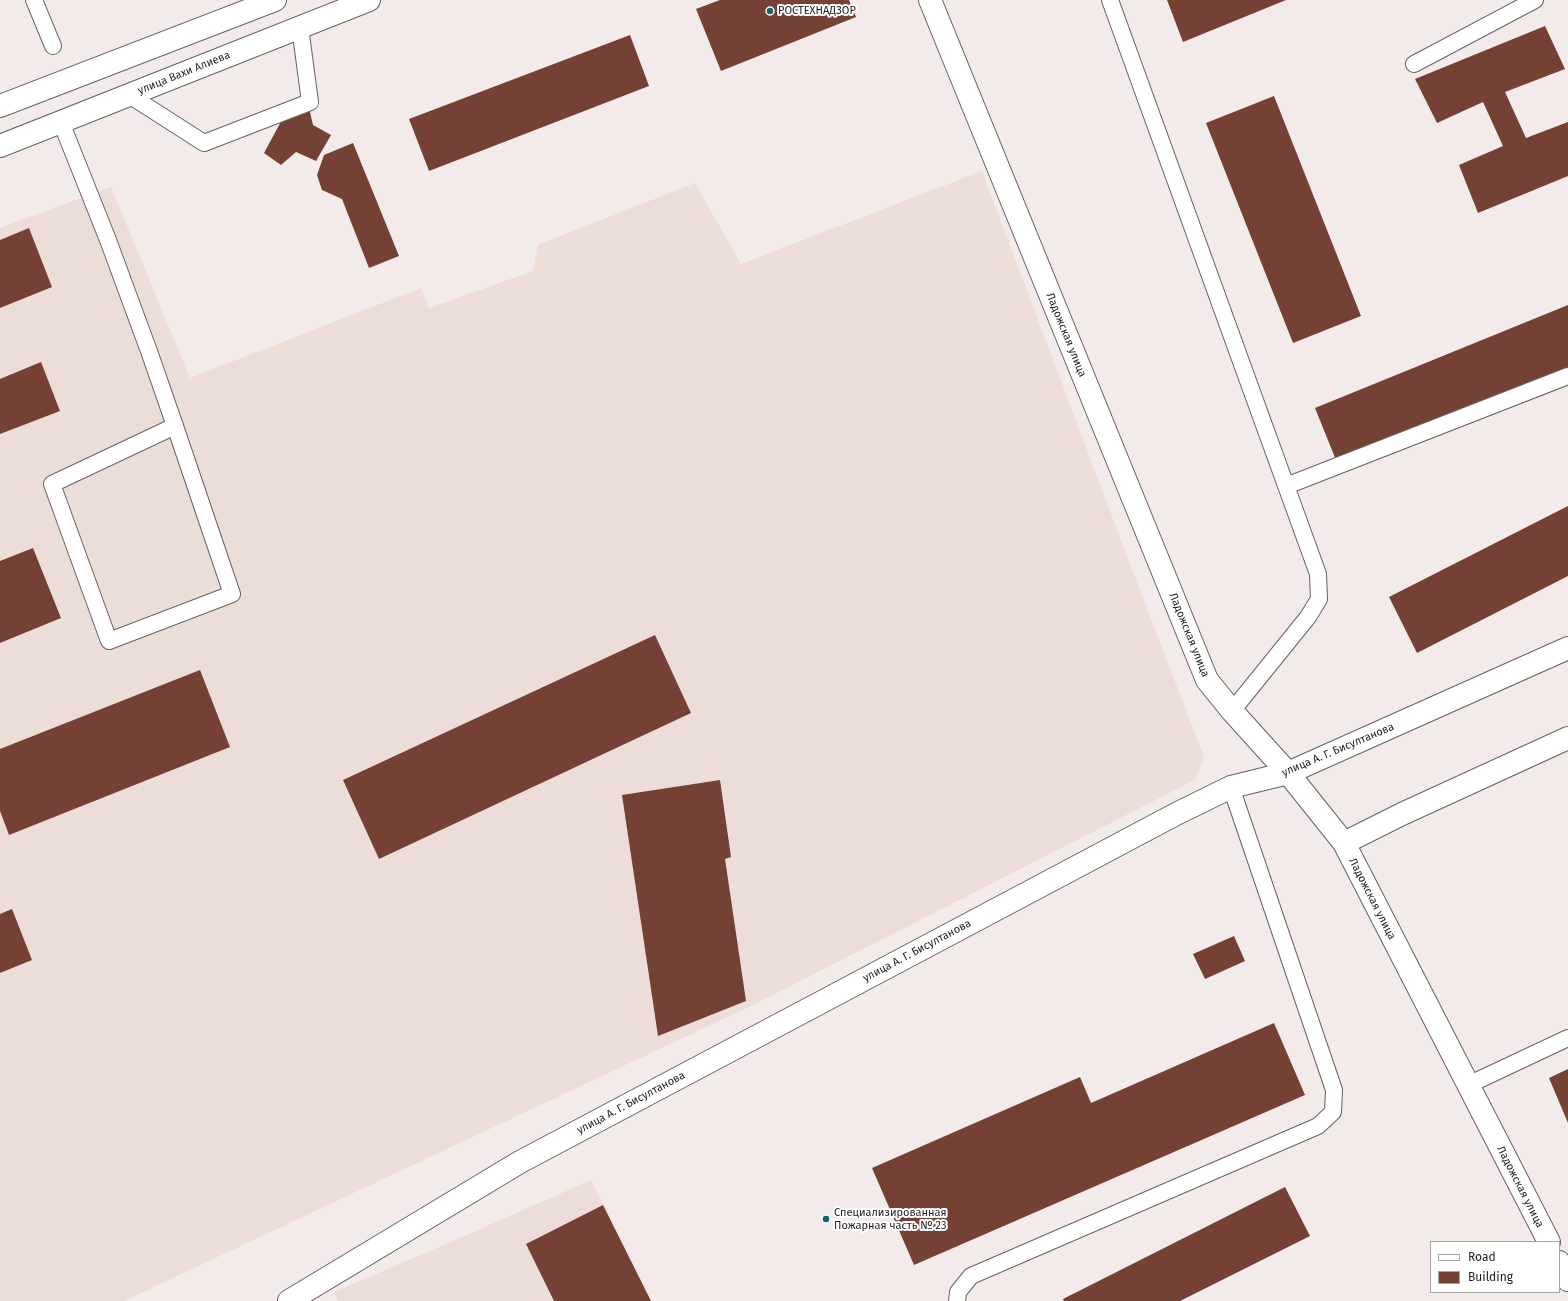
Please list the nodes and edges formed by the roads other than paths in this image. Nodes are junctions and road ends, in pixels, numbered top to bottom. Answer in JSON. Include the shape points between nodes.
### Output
{"nodes":[{"id":1,"x":34,"y":0,"type":"edge"},
{"id":2,"x":275,"y":0,"type":"edge"},
{"id":3,"x":369,"y":0,"type":"edge"},
{"id":4,"x":930,"y":0,"type":"edge"},
{"id":5,"x":1110,"y":0,"type":"edge"},
{"id":6,"x":1535,"y":0,"type":"edge"},
{"id":7,"x":300,"y":27,"type":"junction"},
{"id":8,"x":53,"y":46,"type":"dead end"},
{"id":9,"x":1414,"y":64,"type":"dead end"},
{"id":10,"x":129,"y":95,"type":"junction"},
{"id":11,"x":0,"y":106,"type":"edge"},
{"id":12,"x":61,"y":122,"type":"junction"},
{"id":13,"x":0,"y":146,"type":"edge"},
{"id":14,"x":1568,"y":376,"type":"edge"},
{"id":15,"x":175,"y":426,"type":"junction"},
{"id":16,"x":1286,"y":486,"type":"junction"},
{"id":17,"x":1568,"y":648,"type":"edge"},
{"id":18,"x":1232,"y":712,"type":"junction"},
{"id":19,"x":1568,"y":738,"type":"edge"},
{"id":20,"x":1288,"y":773,"type":"junction"},
{"id":21,"x":1231,"y":787,"type":"junction"},
{"id":22,"x":1344,"y":843,"type":"junction"},
{"id":23,"x":1568,"y":1038,"type":"edge"},
{"id":24,"x":1468,"y":1086,"type":"junction"},
{"id":25,"x":1547,"y":1241,"type":"edge"},
{"id":26,"x":1560,"y":1264,"type":"edge"},
{"id":27,"x":1568,"y":1280,"type":"edge"},
{"id":28,"x":289,"y":1301,"type":"edge"},
{"id":29,"x":957,"y":1301,"type":"edge"}],
"edges":[{"from":1,"to":8,"type":"lane"},
{"from":2,"to":11,"type":"street"},
{"from":3,"to":7,"type":"street","name":"улица Вахи Алиева"},
{"from":4,"to":18,"type":"street","name":"Ладожская улица","via":[[1207,680]]},
{"from":5,"to":16,"type":"lane"},
{"from":6,"to":9,"type":"lane"},
{"from":7,"to":10,"type":"street","name":"улица Вахи Алиева"},
{"from":7,"to":10,"type":"lane","via":[[310,102],[204,143]]},
{"from":10,"to":12,"type":"street","name":"улица Вахи Алиева"},
{"from":12,"to":13,"type":"street","name":"улица Вахи Алиева"},
{"from":12,"to":15,"type":"lane","via":[[108,240]]},
{"from":14,"to":16,"type":"lane"},
{"from":15,"to":15,"type":"lane","via":[[232,594],[108,641],[52,484]]},
{"from":16,"to":18,"type":"lane","via":[[1318,574],[1319,599],[1308,617]]},
{"from":17,"to":20,"type":"street","name":"улица А. Г. Бисултанова"},
{"from":18,"to":20,"type":"street","name":"Ладожская улица"},
{"from":19,"to":22,"type":"street"},
{"from":20,"to":21,"type":"street","name":"улица А. Г. Бисултанова"},
{"from":20,"to":22,"type":"street","name":"Ладожская улица"},
{"from":21,"to":28,"type":"street","name":"улица А. Г. Бисултанова","via":[[520,1162]]},
{"from":21,"to":29,"type":"lane","via":[[1334,1090],[1333,1112],[1318,1126],[971,1276],[958,1292]]},
{"from":22,"to":24,"type":"street","name":"Ладожская улица"},
{"from":23,"to":24,"type":"lane"},
{"from":24,"to":25,"type":"street","name":"Ладожская улица"},
{"from":26,"to":27,"type":"street"}]}
